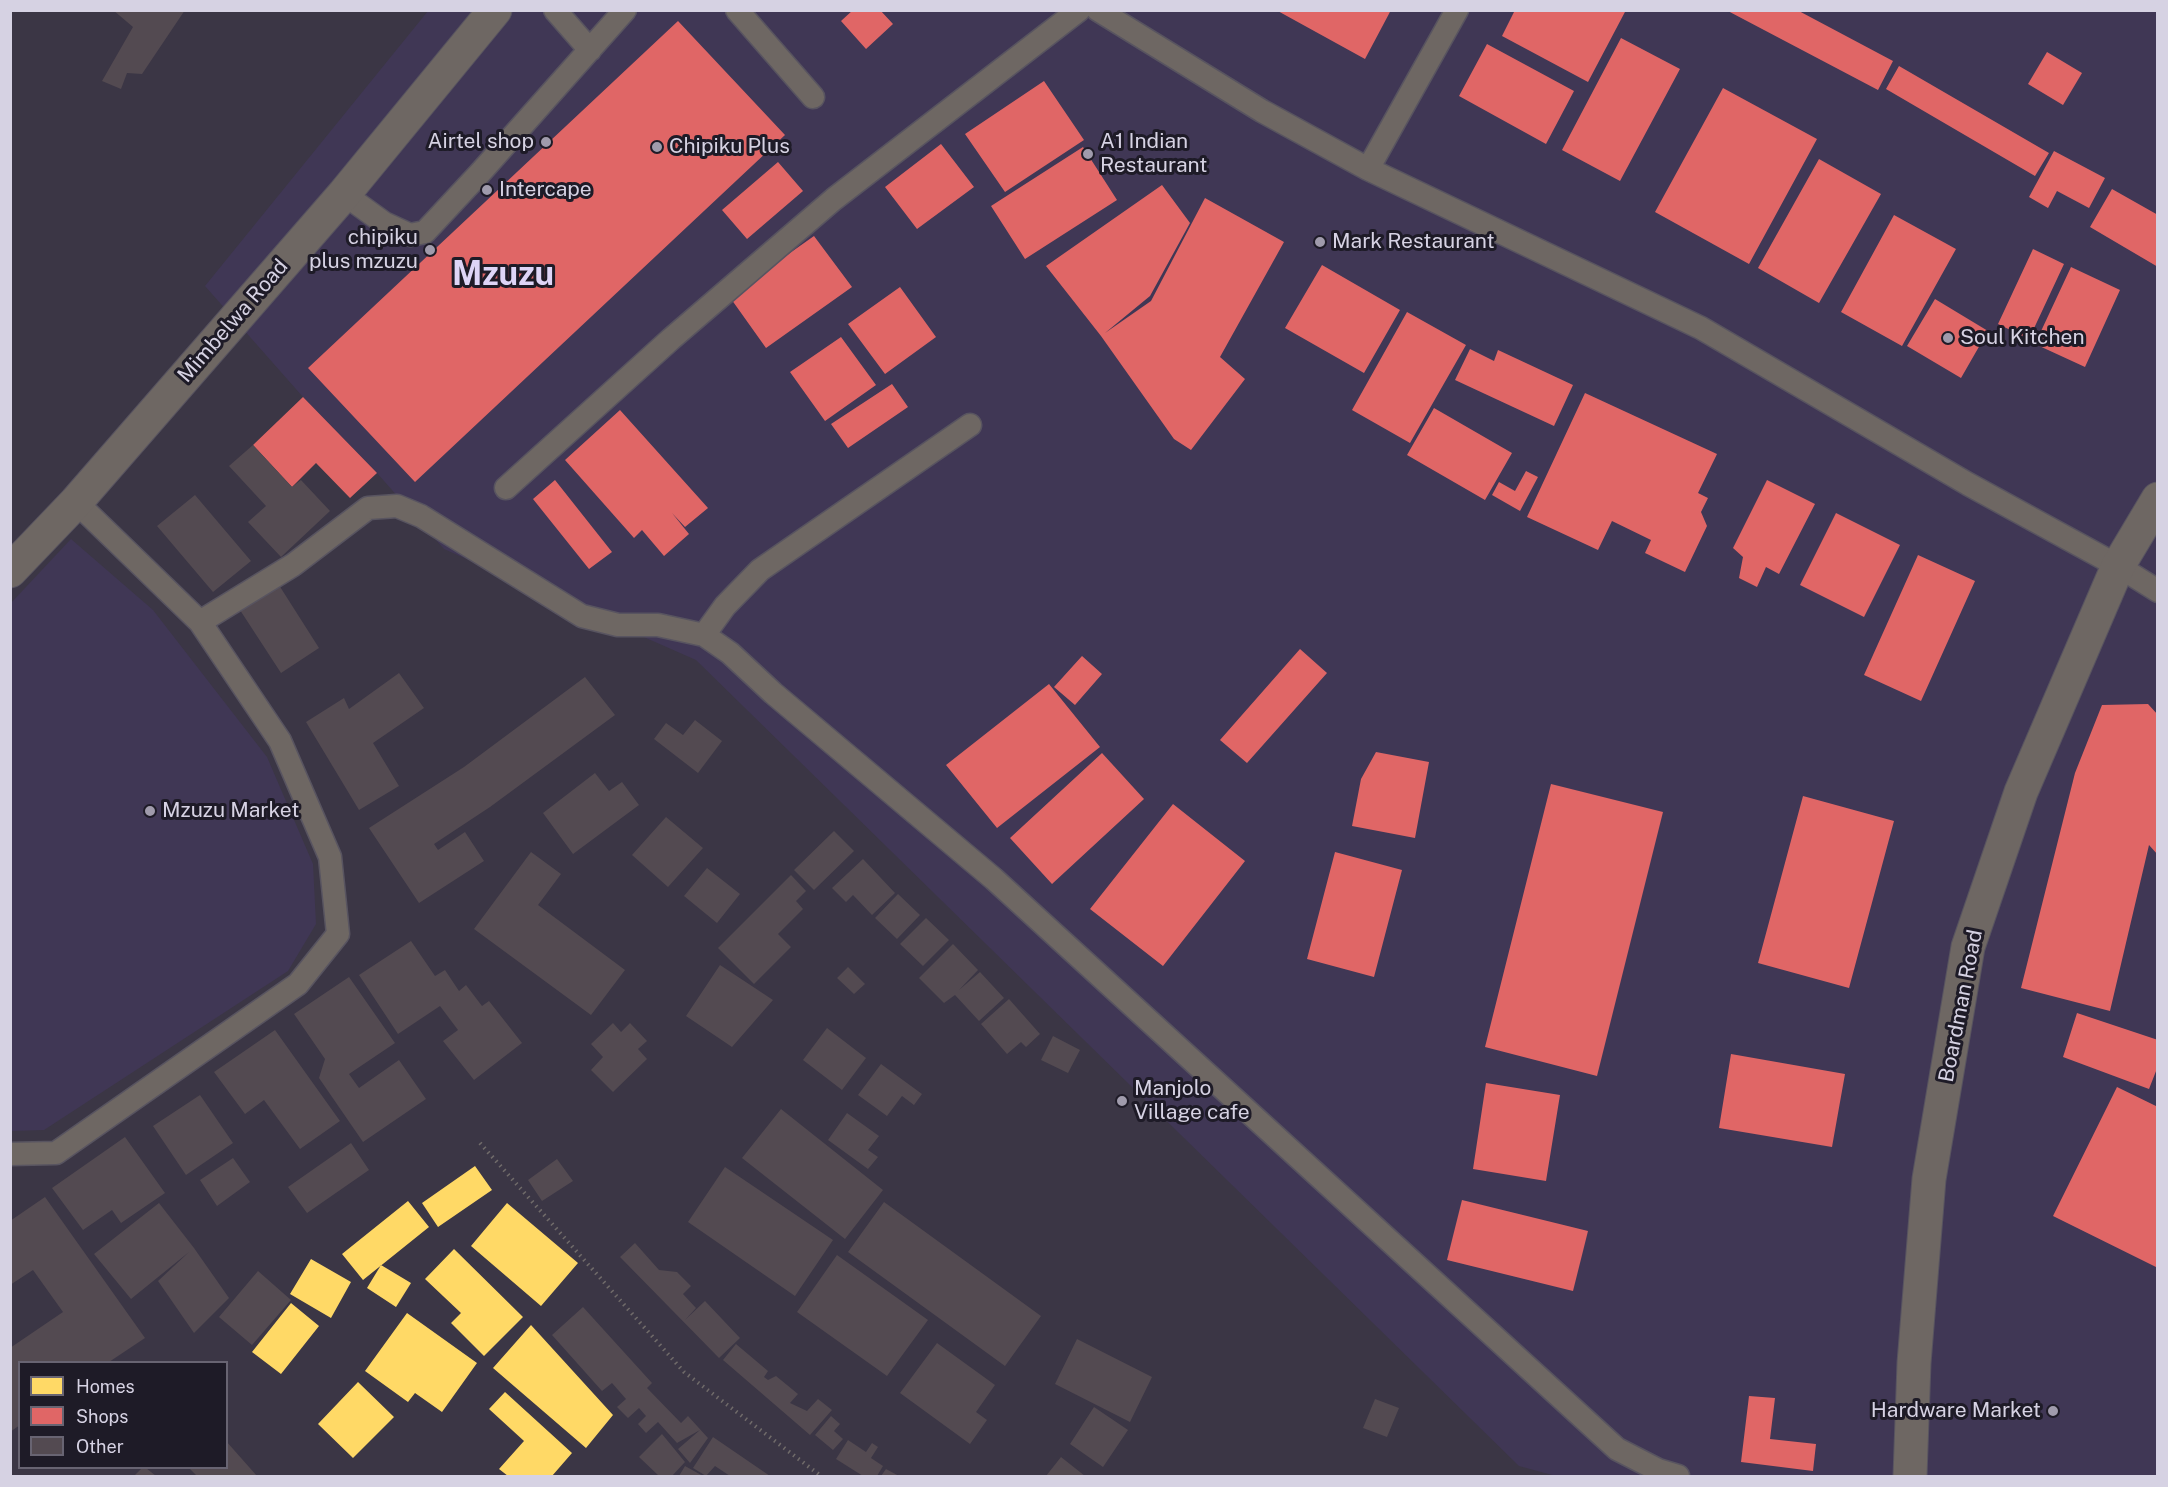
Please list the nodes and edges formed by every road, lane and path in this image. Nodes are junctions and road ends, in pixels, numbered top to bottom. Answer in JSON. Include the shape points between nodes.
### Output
{"nodes":[{"id":1,"x":495,"y":10,"type":"edge"},
{"id":2,"x":555,"y":10,"type":"edge"},
{"id":3,"x":625,"y":10,"type":"edge"},
{"id":4,"x":737,"y":10,"type":"edge"},
{"id":5,"x":1079,"y":10,"type":"edge"},
{"id":6,"x":1098,"y":10,"type":"edge"},
{"id":7,"x":1457,"y":10,"type":"edge"},
{"id":8,"x":590,"y":50,"type":"junction"},
{"id":9,"x":813,"y":97,"type":"dead end"},
{"id":10,"x":1368,"y":169,"type":"junction"},
{"id":11,"x":344,"y":194,"type":"junction"},
{"id":12,"x":970,"y":425,"type":"dead end"},
{"id":13,"x":506,"y":488,"type":"dead end"},
{"id":14,"x":2157,"y":499,"type":"edge"},
{"id":15,"x":76,"y":502,"type":"junction"},
{"id":16,"x":2118,"y":566,"type":"junction"},
{"id":17,"x":10,"y":571,"type":"edge"},
{"id":18,"x":2157,"y":591,"type":"edge"},
{"id":19,"x":200,"y":622,"type":"junction"},
{"id":20,"x":704,"y":635,"type":"junction"},
{"id":21,"x":480,"y":1143,"type":"dead end"},
{"id":22,"x":10,"y":1154,"type":"edge"},
{"id":23,"x":821,"y":1476,"type":"edge"},
{"id":24,"x":1678,"y":1476,"type":"edge"},
{"id":25,"x":1910,"y":1476,"type":"edge"}],
"edges":[{"from":1,"to":11,"type":"street","name":"Mimbelwa Road"},
{"from":2,"to":8,"type":"lane"},
{"from":3,"to":8,"type":"lane"},
{"from":4,"to":9,"type":"lane"},
{"from":5,"to":13,"type":"lane","via":[[834,199]]},
{"from":6,"to":10,"type":"lane","via":[[1262,111]]},
{"from":7,"to":10,"type":"lane"},
{"from":8,"to":11,"type":"lane","via":[[425,232],[410,235],[384,223]]},
{"from":10,"to":16,"type":"lane","via":[[1701,328],[1968,484]]},
{"from":11,"to":15,"type":"street","name":"Mimbelwa Road"},
{"from":12,"to":20,"type":"lane","via":[[760,570],[725,606]]},
{"from":14,"to":16,"type":"street","name":"Boardman Road"},
{"from":15,"to":17,"type":"street","name":"Mimbelwa Road"},
{"from":15,"to":19,"type":"lane"},
{"from":16,"to":18,"type":"lane"},
{"from":16,"to":25,"type":"street","name":"Boardman Road","via":[[2021,792],[1968,947],[1929,1179],[1914,1363]]},
{"from":19,"to":20,"type":"lane","via":[[293,566],[368,508],[397,506],[421,516],[582,616],[618,625],[658,625]]},
{"from":19,"to":22,"type":"lane","via":[[280,741],[330,857],[338,934],[298,984],[56,1153]]},
{"from":20,"to":24,"type":"lane","via":[[730,652],[773,693],[994,879],[1617,1449]]},
{"from":21,"to":23,"type":"path","via":[[684,1372]]}]}
